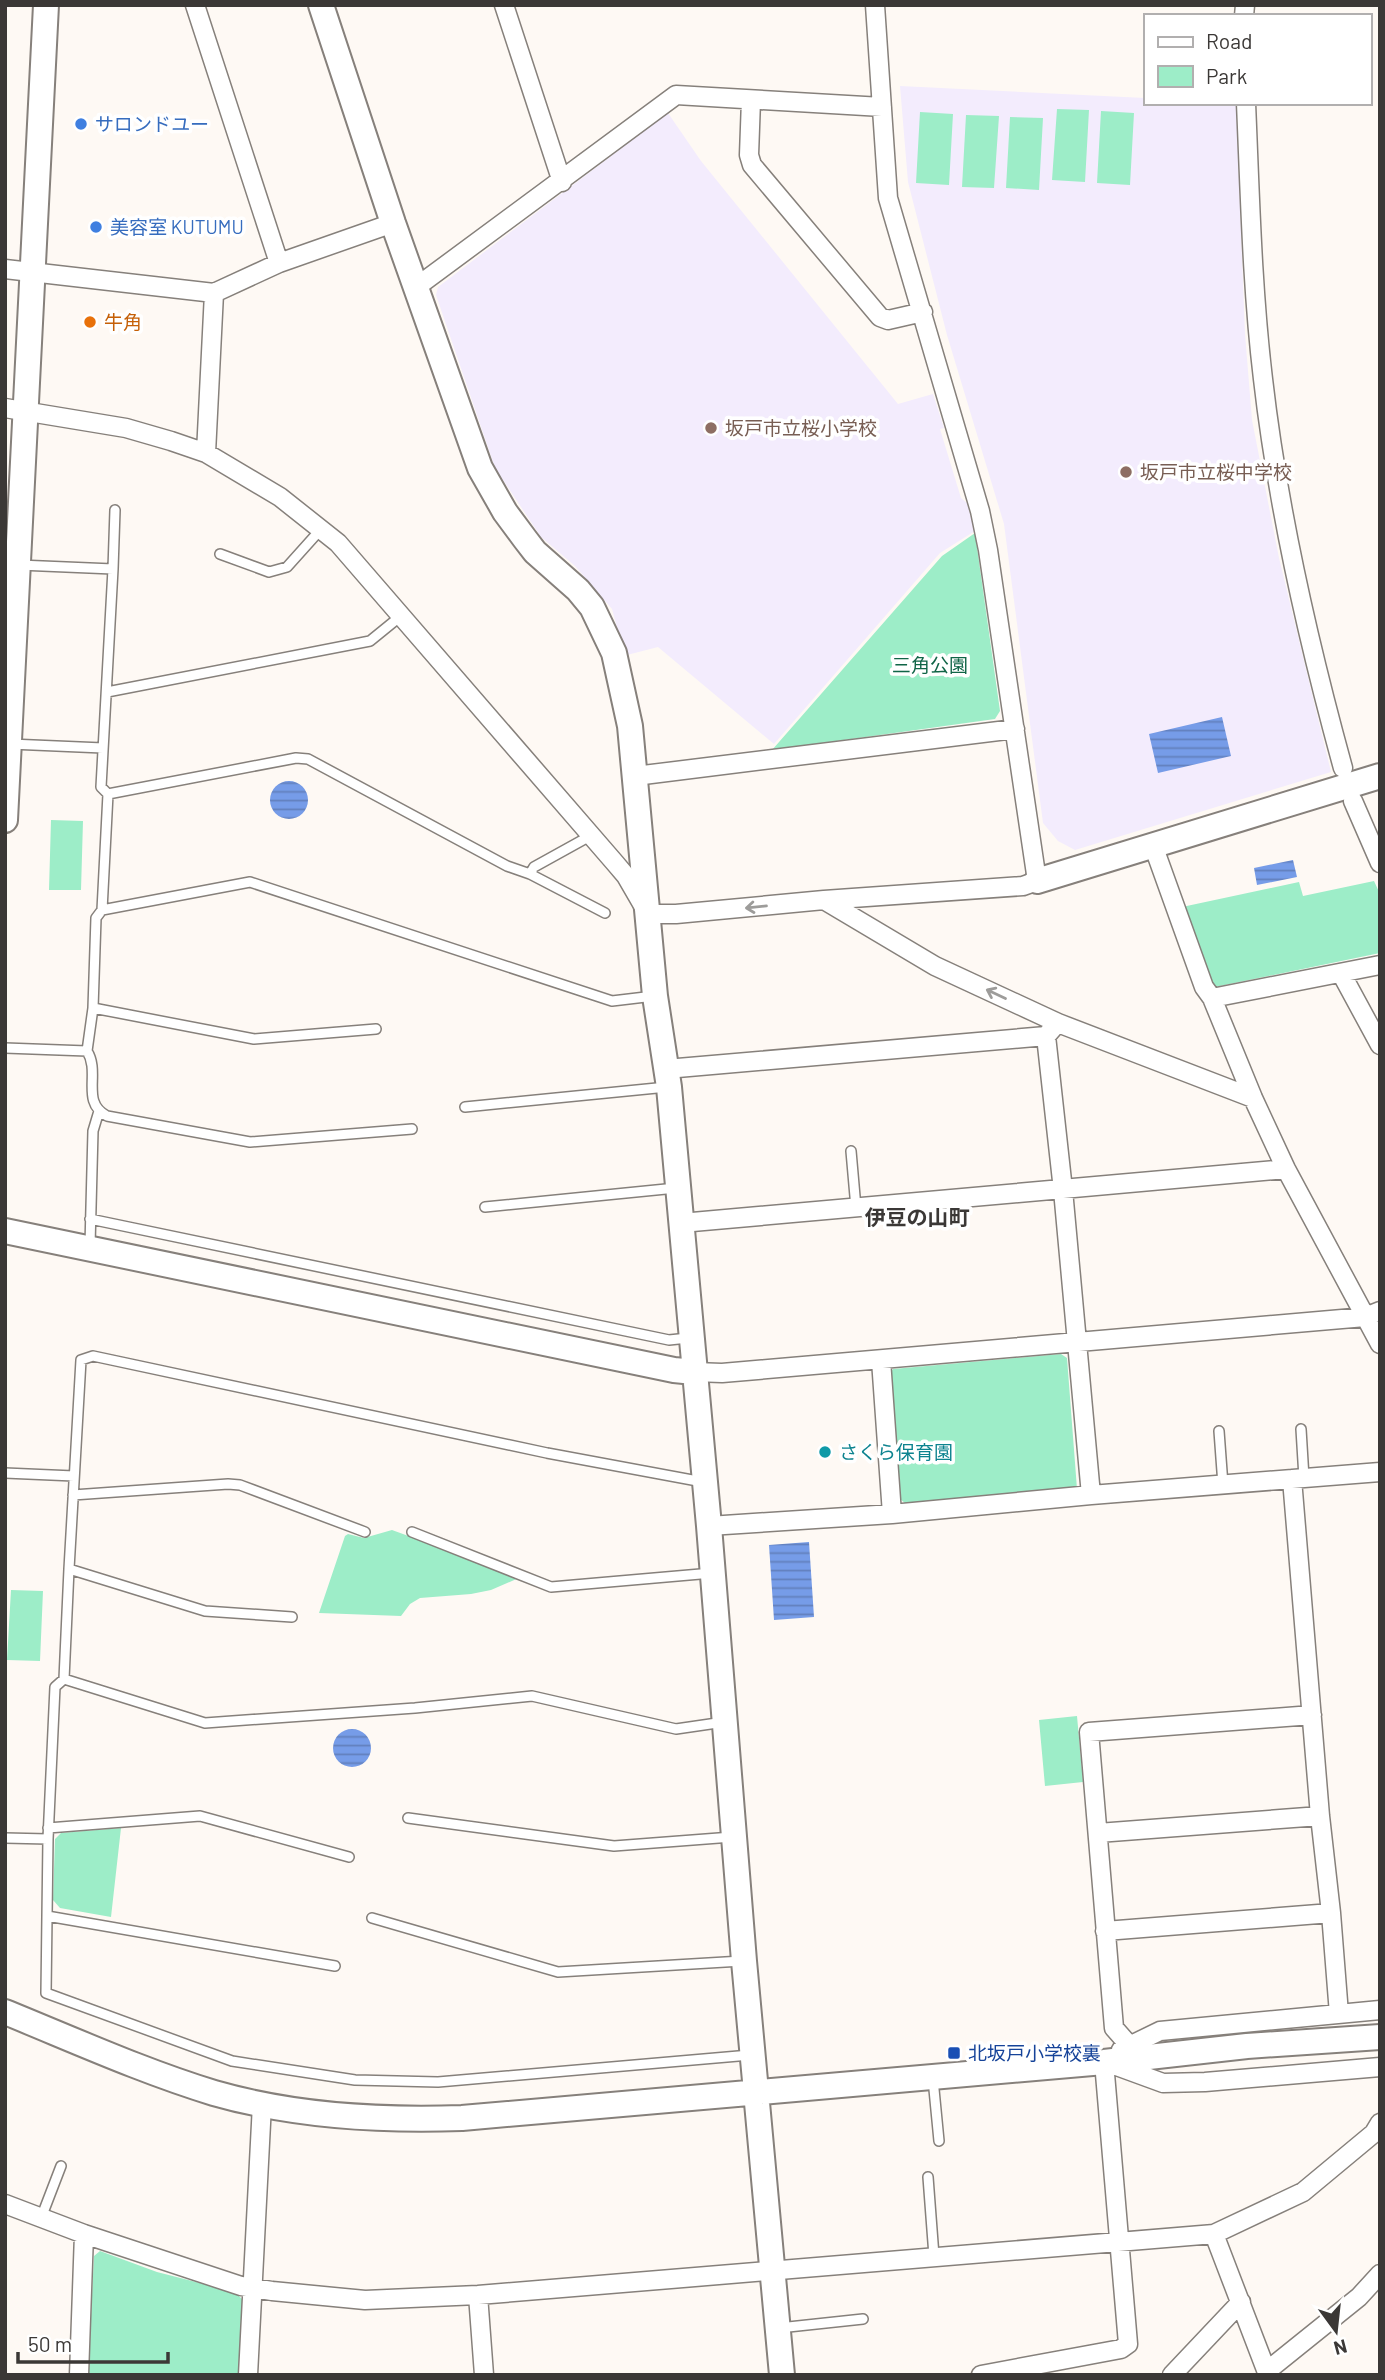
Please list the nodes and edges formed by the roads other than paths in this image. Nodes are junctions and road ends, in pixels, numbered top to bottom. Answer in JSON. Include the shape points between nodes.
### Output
{"nodes":[{"id":1,"x":46,"y":5,"type":"edge"},
{"id":2,"x":195,"y":5,"type":"edge"},
{"id":3,"x":321,"y":5,"type":"edge"},
{"id":4,"x":504,"y":5,"type":"edge"},
{"id":5,"x":875,"y":5,"type":"edge"},
{"id":6,"x":751,"y":100,"type":"junction"},
{"id":7,"x":1246,"y":105,"type":"edge"},
{"id":8,"x":882,"y":107,"type":"junction"},
{"id":9,"x":562,"y":182,"type":"junction"},
{"id":10,"x":393,"y":223,"type":"junction"},
{"id":11,"x":279,"y":262,"type":"junction"},
{"id":12,"x":5,"y":269,"type":"edge"},
{"id":13,"x":32,"y":272,"type":"junction"},
{"id":14,"x":415,"y":288,"type":"junction"},
{"id":15,"x":214,"y":293,"type":"junction"},
{"id":16,"x":923,"y":312,"type":"junction"},
{"id":17,"x":15,"y":410,"type":"edge"},
{"id":18,"x":206,"y":453,"type":"junction"},
{"id":19,"x":115,"y":510,"type":"dead end"},
{"id":20,"x":322,"y":528,"type":"junction"},
{"id":21,"x":220,"y":554,"type":"dead end"},
{"id":22,"x":18,"y":565,"type":"junction"},
{"id":23,"x":113,"y":569,"type":"junction"},
{"id":24,"x":402,"y":615,"type":"junction"},
{"id":25,"x":9,"y":656,"type":"edge"},
{"id":26,"x":107,"y":692,"type":"junction"},
{"id":27,"x":1015,"y":729,"type":"junction"},
{"id":28,"x":9,"y":744,"type":"junction"},
{"id":29,"x":103,"y":748,"type":"junction"},
{"id":30,"x":1343,"y":768,"type":"dead end"},
{"id":31,"x":635,"y":776,"type":"junction"},
{"id":32,"x":1380,"y":776,"type":"edge"},
{"id":33,"x":108,"y":793,"type":"junction"},
{"id":34,"x":1353,"y":801,"type":"dead end"},
{"id":35,"x":5,"y":820,"type":"edge"},
{"id":36,"x":590,"y":836,"type":"junction"},
{"id":37,"x":1153,"y":845,"type":"junction"},
{"id":38,"x":1380,"y":863,"type":"edge"},
{"id":39,"x":530,"y":874,"type":"junction"},
{"id":40,"x":1037,"y":881,"type":"junction"},
{"id":41,"x":824,"y":900,"type":"junction"},
{"id":42,"x":102,"y":910,"type":"junction"},
{"id":43,"x":605,"y":913,"type":"dead end"},
{"id":44,"x":648,"y":914,"type":"junction"},
{"id":45,"x":1380,"y":965,"type":"edge"},
{"id":46,"x":1341,"y":973,"type":"junction"},
{"id":47,"x":654,"y":996,"type":"junction"},
{"id":48,"x":1212,"y":998,"type":"junction"},
{"id":49,"x":93,"y":1008,"type":"junction"},
{"id":50,"x":376,"y":1029,"type":"dead end"},
{"id":51,"x":1052,"y":1030,"type":"junction"},
{"id":52,"x":1380,"y":1045,"type":"edge"},
{"id":53,"x":5,"y":1048,"type":"edge"},
{"id":54,"x":87,"y":1051,"type":"junction"},
{"id":55,"x":667,"y":1078,"type":"junction"},
{"id":56,"x":1253,"y":1098,"type":"junction"},
{"id":57,"x":465,"y":1107,"type":"dead end"},
{"id":58,"x":99,"y":1111,"type":"junction"},
{"id":59,"x":412,"y":1129,"type":"dead end"},
{"id":60,"x":852,"y":1151,"type":"dead end"},
{"id":61,"x":1286,"y":1169,"type":"junction"},
{"id":62,"x":678,"y":1188,"type":"junction"},
{"id":63,"x":1063,"y":1189,"type":"junction"},
{"id":64,"x":485,"y":1207,"type":"dead end"},
{"id":65,"x":856,"y":1208,"type":"junction"},
{"id":66,"x":90,"y":1219,"type":"junction"},
{"id":67,"x":681,"y":1223,"type":"junction"},
{"id":68,"x":5,"y":1231,"type":"edge"},
{"id":69,"x":90,"y":1249,"type":"junction"},
{"id":70,"x":1372,"y":1314,"type":"edge"},
{"id":71,"x":691,"y":1338,"type":"junction"},
{"id":72,"x":1077,"y":1341,"type":"junction"},
{"id":73,"x":1380,"y":1345,"type":"edge"},
{"id":74,"x":881,"y":1360,"type":"junction"},
{"id":75,"x":694,"y":1372,"type":"junction"},
{"id":76,"x":1300,"y":1429,"type":"dead end"},
{"id":77,"x":1219,"y":1431,"type":"dead end"},
{"id":78,"x":1380,"y":1472,"type":"edge"},
{"id":79,"x":5,"y":1473,"type":"edge"},
{"id":80,"x":74,"y":1476,"type":"junction"},
{"id":81,"x":1298,"y":1479,"type":"junction"},
{"id":82,"x":705,"y":1483,"type":"junction"},
{"id":83,"x":1223,"y":1485,"type":"junction"},
{"id":84,"x":1091,"y":1495,"type":"junction"},
{"id":85,"x":73,"y":1496,"type":"junction"},
{"id":86,"x":892,"y":1514,"type":"junction"},
{"id":87,"x":709,"y":1526,"type":"junction"},
{"id":88,"x":365,"y":1532,"type":"dead end"},
{"id":89,"x":412,"y":1532,"type":"dead end"},
{"id":90,"x":69,"y":1569,"type":"junction"},
{"id":91,"x":713,"y":1573,"type":"junction"},
{"id":92,"x":292,"y":1617,"type":"dead end"},
{"id":93,"x":64,"y":1679,"type":"junction"},
{"id":94,"x":1312,"y":1715,"type":"junction"},
{"id":95,"x":726,"y":1722,"type":"junction"},
{"id":96,"x":1320,"y":1816,"type":"junction"},
{"id":97,"x":408,"y":1818,"type":"dead end"},
{"id":98,"x":48,"y":1828,"type":"junction"},
{"id":99,"x":1098,"y":1833,"type":"junction"},
{"id":100,"x":734,"y":1837,"type":"junction"},
{"id":101,"x":5,"y":1838,"type":"edge"},
{"id":102,"x":48,"y":1839,"type":"junction"},
{"id":103,"x":349,"y":1857,"type":"dead end"},
{"id":104,"x":1331,"y":1913,"type":"junction"},
{"id":105,"x":47,"y":1916,"type":"junction"},
{"id":106,"x":372,"y":1918,"type":"dead end"},
{"id":107,"x":1105,"y":1931,"type":"junction"},
{"id":108,"x":744,"y":1961,"type":"junction"},
{"id":109,"x":335,"y":1966,"type":"dead end"},
{"id":110,"x":1380,"y":2010,"type":"edge"},
{"id":111,"x":5,"y":2012,"type":"edge"},
{"id":112,"x":1339,"y":2014,"type":"junction"},
{"id":113,"x":1380,"y":2037,"type":"edge"},
{"id":114,"x":1129,"y":2045,"type":"junction"},
{"id":115,"x":753,"y":2055,"type":"junction"},
{"id":116,"x":1104,"y":2062,"type":"junction"},
{"id":117,"x":1380,"y":2067,"type":"edge"},
{"id":118,"x":933,"y":2077,"type":"junction"},
{"id":119,"x":756,"y":2092,"type":"junction"},
{"id":120,"x":262,"y":2104,"type":"junction"},
{"id":121,"x":1380,"y":2123,"type":"edge"},
{"id":122,"x":939,"y":2141,"type":"dead end"},
{"id":123,"x":61,"y":2166,"type":"dead end"},
{"id":124,"x":928,"y":2177,"type":"dead end"},
{"id":125,"x":5,"y":2204,"type":"edge"},
{"id":126,"x":41,"y":2218,"type":"junction"},
{"id":127,"x":84,"y":2234,"type":"junction"},
{"id":128,"x":1214,"y":2234,"type":"junction"},
{"id":129,"x":1120,"y":2241,"type":"junction"},
{"id":130,"x":934,"y":2256,"type":"junction"},
{"id":131,"x":772,"y":2269,"type":"junction"},
{"id":132,"x":1380,"y":2274,"type":"edge"},
{"id":133,"x":253,"y":2287,"type":"junction"},
{"id":134,"x":478,"y":2295,"type":"junction"},
{"id":135,"x":1241,"y":2302,"type":"junction"},
{"id":136,"x":863,"y":2319,"type":"dead end"},
{"id":137,"x":777,"y":2328,"type":"junction"},
{"id":138,"x":1268,"y":2373,"type":"edge"},
{"id":139,"x":79,"y":2375,"type":"edge"},
{"id":140,"x":248,"y":2375,"type":"edge"},
{"id":141,"x":484,"y":2375,"type":"edge"},
{"id":142,"x":782,"y":2375,"type":"edge"},
{"id":143,"x":981,"y":2375,"type":"edge"},
{"id":144,"x":1172,"y":2375,"type":"edge"}],
"edges":[{"from":1,"to":13,"type":"street"},
{"from":2,"to":11,"type":"street"},
{"from":3,"to":10,"type":"street"},
{"from":4,"to":9,"type":"street"},
{"from":5,"to":8,"type":"street"},
{"from":6,"to":8,"type":"street"},
{"from":6,"to":9,"type":"street","via":[[676,95]]},
{"from":6,"to":16,"type":"street","via":[[752,165],[880,317],[888,320]]},
{"from":7,"to":30,"type":"street","via":[[1250,233],[1275,466],[1314,664]]},
{"from":8,"to":16,"type":"street","via":[[888,198]]},
{"from":9,"to":14,"type":"street"},
{"from":10,"to":11,"type":"street"},
{"from":10,"to":14,"type":"street"},
{"from":11,"to":15,"type":"street"},
{"from":12,"to":13,"type":"street"},
{"from":13,"to":15,"type":"street"},
{"from":13,"to":17,"type":"street"},
{"from":14,"to":31,"type":"street","via":[[492,491],[524,539],[578,590],[604,629],[624,692]]},
{"from":15,"to":18,"type":"street"},
{"from":16,"to":27,"type":"street","via":[[980,511]]},
{"from":17,"to":18,"type":"street","via":[[126,428]]},
{"from":17,"to":22,"type":"street"},
{"from":18,"to":20,"type":"street"},
{"from":19,"to":23,"type":"lane"},
{"from":20,"to":21,"type":"lane","via":[[287,567],[269,572]]},
{"from":20,"to":24,"type":"street"},
{"from":22,"to":23,"type":"lane"},
{"from":22,"to":25,"type":"street"},
{"from":23,"to":26,"type":"lane"},
{"from":24,"to":26,"type":"lane","via":[[370,641]]},
{"from":24,"to":36,"type":"street"},
{"from":25,"to":28,"type":"street"},
{"from":26,"to":29,"type":"lane"},
{"from":27,"to":31,"type":"street"},
{"from":27,"to":40,"type":"street"},
{"from":28,"to":29,"type":"lane"},
{"from":28,"to":35,"type":"street"},
{"from":29,"to":33,"type":"lane","via":[[101,787]]},
{"from":31,"to":44,"type":"street"},
{"from":32,"to":37,"type":"street"},
{"from":33,"to":39,"type":"lane","via":[[308,759],[506,866]]},
{"from":33,"to":42,"type":"lane"},
{"from":34,"to":38,"type":"street"},
{"from":36,"to":39,"type":"lane","via":[[534,867]]},
{"from":36,"to":44,"type":"street","via":[[626,876]]},
{"from":37,"to":40,"type":"street"},
{"from":37,"to":48,"type":"street","via":[[1204,987]]},
{"from":39,"to":43,"type":"lane"},
{"from":40,"to":41,"type":"street","via":[[1023,886]]},
{"from":41,"to":44,"type":"street","one_way":true},
{"from":51,"to":41,"type":"street","one_way":true},
{"from":42,"to":47,"type":"lane","via":[[250,882],[612,1000]]},
{"from":42,"to":49,"type":"lane","via":[[96,918]]},
{"from":44,"to":47,"type":"street"},
{"from":45,"to":46,"type":"street"},
{"from":46,"to":48,"type":"street"},
{"from":46,"to":52,"type":"street"},
{"from":47,"to":55,"type":"street"},
{"from":48,"to":56,"type":"street"},
{"from":49,"to":50,"type":"lane","via":[[254,1039]]},
{"from":49,"to":54,"type":"lane"},
{"from":51,"to":55,"type":"street"},
{"from":51,"to":56,"type":"street"},
{"from":51,"to":63,"type":"street"},
{"from":53,"to":54,"type":"lane"},
{"from":54,"to":58,"type":"lane","via":[[92,1059],[93,1104]]},
{"from":55,"to":57,"type":"lane"},
{"from":55,"to":62,"type":"street"},
{"from":56,"to":61,"type":"street"},
{"from":58,"to":59,"type":"lane","via":[[250,1142]]},
{"from":58,"to":66,"type":"lane","via":[[93,1131]]},
{"from":60,"to":65,"type":"lane"},
{"from":61,"to":63,"type":"street"},
{"from":61,"to":70,"type":"street"},
{"from":62,"to":64,"type":"lane"},
{"from":62,"to":67,"type":"street"},
{"from":63,"to":65,"type":"street"},
{"from":63,"to":72,"type":"street"},
{"from":65,"to":67,"type":"street"},
{"from":66,"to":69,"type":"lane"},
{"from":66,"to":71,"type":"lane","via":[[669,1340]]},
{"from":67,"to":71,"type":"street"},
{"from":68,"to":69,"type":"street"},
{"from":69,"to":75,"type":"street"},
{"from":70,"to":72,"type":"street"},
{"from":70,"to":73,"type":"street"},
{"from":71,"to":75,"type":"street"},
{"from":72,"to":74,"type":"street"},
{"from":72,"to":84,"type":"street"},
{"from":74,"to":75,"type":"street"},
{"from":74,"to":86,"type":"street"},
{"from":75,"to":82,"type":"street"},
{"from":76,"to":81,"type":"lane"},
{"from":77,"to":83,"type":"lane"},
{"from":78,"to":81,"type":"street"},
{"from":79,"to":80,"type":"lane"},
{"from":80,"to":82,"type":"lane","via":[[80,1360],[93,1356]]},
{"from":80,"to":85,"type":"lane"},
{"from":81,"to":83,"type":"street"},
{"from":81,"to":94,"type":"street"},
{"from":82,"to":87,"type":"street"},
{"from":83,"to":84,"type":"street"},
{"from":84,"to":86,"type":"street"},
{"from":85,"to":88,"type":"lane","via":[[240,1485]]},
{"from":85,"to":90,"type":"lane"},
{"from":86,"to":87,"type":"street"},
{"from":87,"to":91,"type":"street"},
{"from":89,"to":91,"type":"lane","via":[[551,1587]]},
{"from":90,"to":92,"type":"lane","via":[[205,1611]]},
{"from":90,"to":93,"type":"lane"},
{"from":91,"to":95,"type":"street"},
{"from":93,"to":95,"type":"lane","via":[[205,1723],[532,1696],[676,1728]]},
{"from":93,"to":98,"type":"lane","via":[[55,1687]]},
{"from":94,"to":96,"type":"street"},
{"from":94,"to":99,"type":"street","via":[[1090,1732]]},
{"from":95,"to":100,"type":"street"},
{"from":96,"to":99,"type":"street"},
{"from":96,"to":104,"type":"street"},
{"from":97,"to":100,"type":"lane","via":[[614,1846]]},
{"from":98,"to":102,"type":"lane"},
{"from":98,"to":103,"type":"lane","via":[[200,1816]]},
{"from":99,"to":107,"type":"street"},
{"from":100,"to":108,"type":"street"},
{"from":101,"to":102,"type":"lane"},
{"from":102,"to":105,"type":"lane"},
{"from":104,"to":107,"type":"street"},
{"from":104,"to":112,"type":"street"},
{"from":105,"to":109,"type":"lane"},
{"from":105,"to":115,"type":"lane","via":[[46,1993],[232,2061],[355,2080],[438,2082]]},
{"from":106,"to":108,"type":"lane","via":[[558,1972]]},
{"from":107,"to":114,"type":"street","via":[[1114,2028]]},
{"from":108,"to":115,"type":"street"},
{"from":110,"to":112,"type":"street"},
{"from":111,"to":120,"type":"street","via":[[168,2078]]},
{"from":112,"to":114,"type":"street","via":[[1160,2031]]},
{"from":113,"to":116,"type":"street"},
{"from":114,"to":116,"type":"street"},
{"from":115,"to":119,"type":"street"},
{"from":116,"to":117,"type":"street","via":[[1163,2083]]},
{"from":116,"to":118,"type":"street"},
{"from":116,"to":129,"type":"street"},
{"from":118,"to":119,"type":"street"},
{"from":118,"to":122,"type":"lane"},
{"from":119,"to":120,"type":"street","via":[[412,2120],[321,2114]]},
{"from":119,"to":131,"type":"street"},
{"from":120,"to":133,"type":"street"},
{"from":121,"to":128,"type":"street","via":[[1303,2192]]},
{"from":123,"to":126,"type":"lane"},
{"from":124,"to":130,"type":"lane"},
{"from":125,"to":126,"type":"street"},
{"from":126,"to":127,"type":"street"},
{"from":127,"to":133,"type":"street"},
{"from":127,"to":139,"type":"street"},
{"from":128,"to":129,"type":"street"},
{"from":128,"to":135,"type":"street"},
{"from":129,"to":130,"type":"street"},
{"from":129,"to":143,"type":"street","via":[[1125,2347]]},
{"from":130,"to":131,"type":"street"},
{"from":131,"to":134,"type":"street"},
{"from":131,"to":137,"type":"street"},
{"from":132,"to":138,"type":"street"},
{"from":133,"to":134,"type":"street","via":[[365,2300]]},
{"from":133,"to":140,"type":"street"},
{"from":134,"to":141,"type":"street"},
{"from":135,"to":138,"type":"street"},
{"from":135,"to":144,"type":"street"},
{"from":136,"to":137,"type":"lane"},
{"from":137,"to":142,"type":"street"}]}
